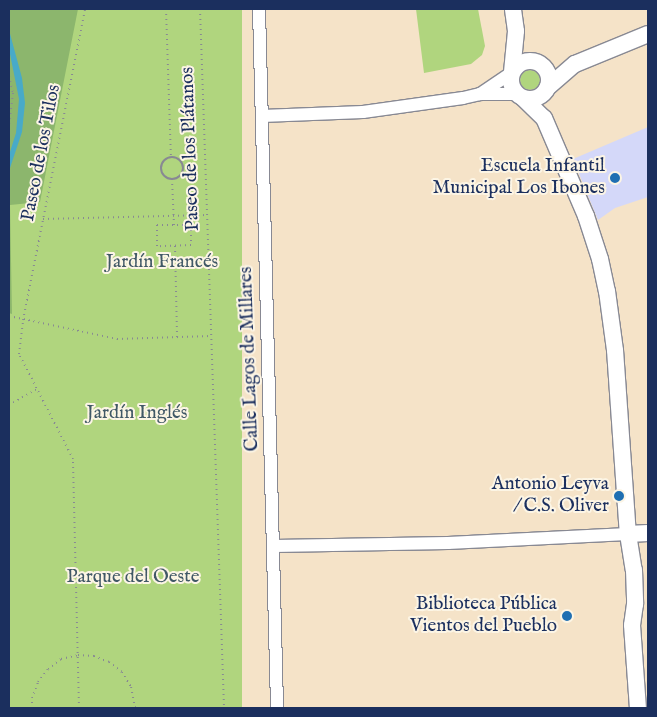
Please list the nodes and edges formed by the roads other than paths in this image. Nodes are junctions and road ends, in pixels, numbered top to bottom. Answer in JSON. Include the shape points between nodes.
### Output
{"nodes":[{"id":1,"x":259,"y":9,"type":"edge"},
{"id":2,"x":513,"y":9,"type":"edge"},
{"id":3,"x":516,"y":31,"type":"junction"},
{"id":4,"x":648,"y":34,"type":"edge"},
{"id":5,"x":537,"y":62,"type":"junction"},
{"id":6,"x":575,"y":64,"type":"junction"},
{"id":7,"x":512,"y":73,"type":"junction"},
{"id":8,"x":546,"y":90,"type":"junction"},
{"id":9,"x":480,"y":94,"type":"junction"},
{"id":10,"x":520,"y":96,"type":"junction"},
{"id":11,"x":262,"y":116,"type":"junction"},
{"id":12,"x":544,"y":118,"type":"junction"},
{"id":13,"x":628,"y":534,"type":"junction"},
{"id":14,"x":648,"y":534,"type":"edge"},
{"id":15,"x":274,"y":546,"type":"junction"},
{"id":16,"x":278,"y":708,"type":"edge"},
{"id":17,"x":638,"y":708,"type":"edge"}],
"edges":[{"from":1,"to":11,"type":"street","name":"Calle Lagos de Millares"},
{"from":2,"to":3,"type":"street"},
{"from":3,"to":5,"type":"street"},
{"from":3,"to":7,"type":"street"},
{"from":4,"to":6,"type":"street"},
{"from":5,"to":6,"type":"street"},
{"from":5,"to":7,"type":"street","via":[[521,62]]},
{"from":5,"to":8,"type":"street","via":[[549,78]]},
{"from":6,"to":8,"type":"street"},
{"from":7,"to":9,"type":"street"},
{"from":7,"to":10,"type":"street","via":[[511,85]]},
{"from":8,"to":10,"type":"street","via":[[534,99]]},
{"from":8,"to":12,"type":"street"},
{"from":9,"to":10,"type":"street"},
{"from":9,"to":11,"type":"street","via":[[364,112]]},
{"from":10,"to":12,"type":"street"},
{"from":11,"to":15,"type":"street","name":"Calle Lagos de Millares"},
{"from":12,"to":13,"type":"street","via":[[586,216],[607,291],[615,350]]},
{"from":13,"to":14,"type":"street"},
{"from":13,"to":15,"type":"street","via":[[448,543]]},
{"from":13,"to":17,"type":"street","via":[[634,580],[632,625]]},
{"from":15,"to":16,"type":"street","name":"Calle Lagos de Millares"}]}
